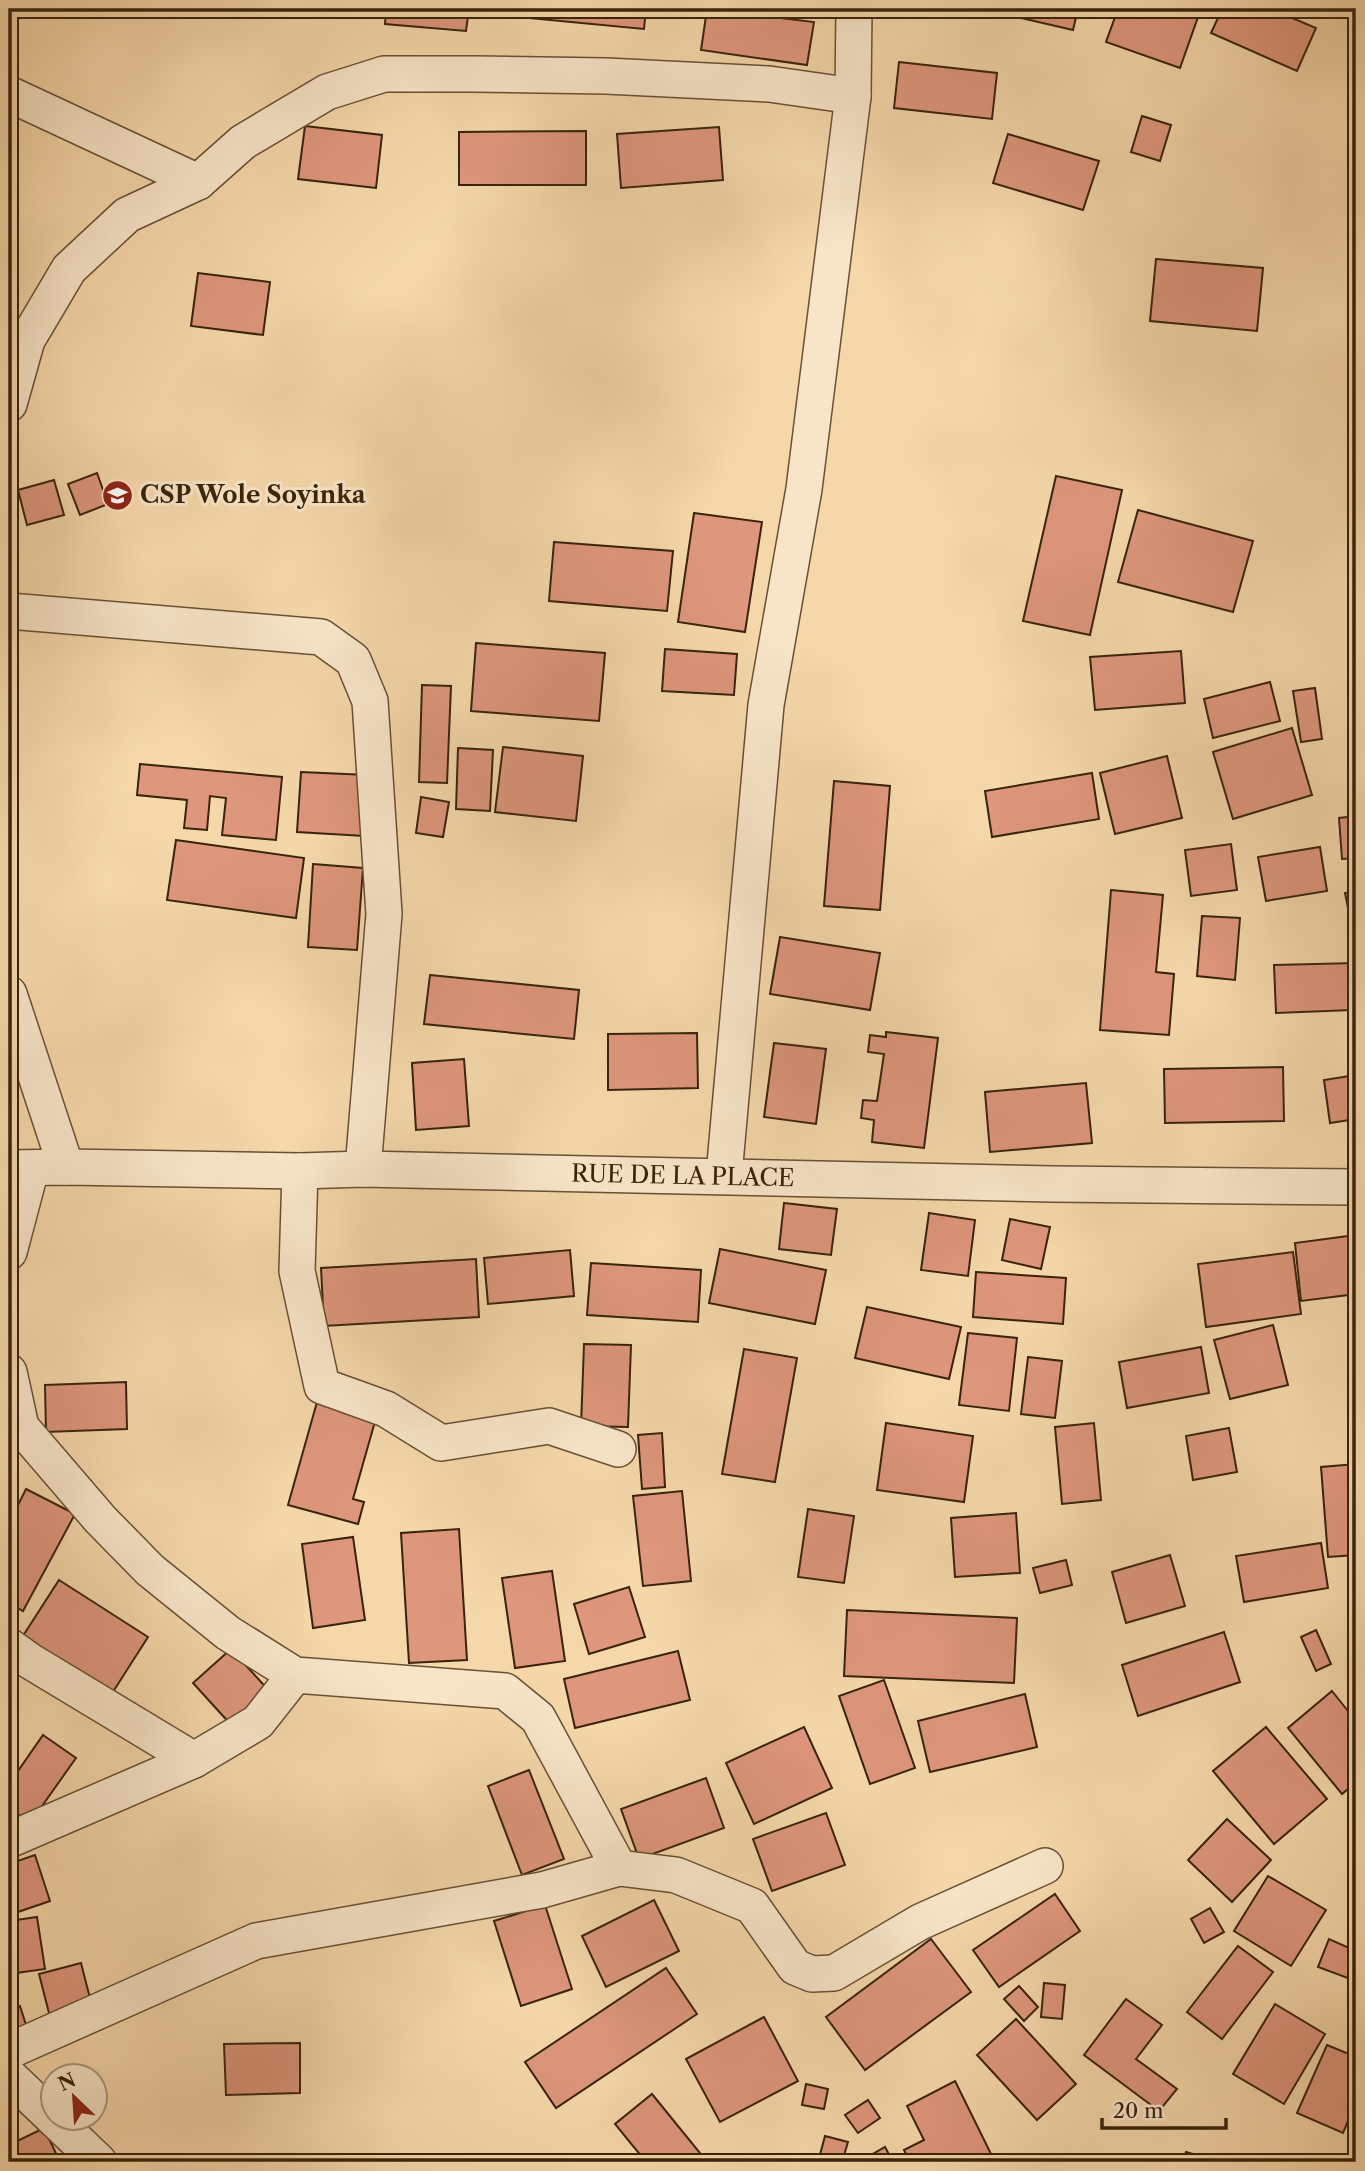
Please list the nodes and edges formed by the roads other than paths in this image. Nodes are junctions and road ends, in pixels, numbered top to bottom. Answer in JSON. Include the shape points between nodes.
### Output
{"nodes":[{"id":1,"x":853,"y":9,"type":"edge"},
{"id":2,"x":9,"y":94,"type":"edge"},
{"id":3,"x":853,"y":96,"type":"junction"},
{"id":4,"x":198,"y":182,"type":"junction"},
{"id":5,"x":9,"y":404,"type":"edge"},
{"id":6,"x":9,"y":611,"type":"edge"},
{"id":7,"x":9,"y":994,"type":"edge"},
{"id":8,"x":66,"y":1167,"type":"junction"},
{"id":9,"x":20,"y":1168,"type":"edge"},
{"id":10,"x":363,"y":1169,"type":"junction"},
{"id":11,"x":300,"y":1171,"type":"junction"},
{"id":12,"x":724,"y":1175,"type":"junction"},
{"id":13,"x":1356,"y":1187,"type":"edge"},
{"id":14,"x":9,"y":1252,"type":"edge"},
{"id":15,"x":9,"y":1372,"type":"edge"},
{"id":16,"x":15,"y":1440,"type":"edge"},
{"id":17,"x":618,"y":1449,"type":"dead end"},
{"id":18,"x":9,"y":1646,"type":"edge"},
{"id":19,"x":295,"y":1675,"type":"junction"},
{"id":20,"x":194,"y":1760,"type":"junction"},
{"id":21,"x":9,"y":1840,"type":"edge"},
{"id":22,"x":1045,"y":1866,"type":"dead end"},
{"id":23,"x":619,"y":1868,"type":"junction"},
{"id":24,"x":9,"y":2051,"type":"edge"},
{"id":25,"x":9,"y":2076,"type":"edge"},
{"id":26,"x":99,"y":2162,"type":"edge"}],
"edges":[{"from":1,"to":3,"type":"street"},
{"from":2,"to":4,"type":"street"},
{"from":3,"to":4,"type":"street","via":[[769,84],[606,76],[384,74],[327,92],[243,142]]},
{"from":3,"to":12,"type":"street","via":[[804,489],[766,705]]},
{"from":4,"to":5,"type":"street","via":[[127,215],[69,269],[27,340]]},
{"from":6,"to":10,"type":"street","via":[[321,638],[353,660],[370,701],[384,914]]},
{"from":7,"to":8,"type":"street"},
{"from":8,"to":9,"type":"street","name":"RUE DE LA PLACE"},
{"from":8,"to":11,"type":"street","name":"RUE DE LA PLACE"},
{"from":9,"to":14,"type":"street"},
{"from":10,"to":11,"type":"street","name":"RUE DE LA PLACE"},
{"from":10,"to":12,"type":"street","name":"RUE DE LA PLACE"},
{"from":11,"to":17,"type":"street","via":[[298,1271],[322,1385],[386,1409],[441,1443],[549,1426]]},
{"from":12,"to":13,"type":"street","name":"RUE DE LA PLACE"},
{"from":15,"to":16,"type":"street"},
{"from":16,"to":19,"type":"street","via":[[150,1570],[228,1633]]},
{"from":18,"to":20,"type":"street"},
{"from":19,"to":20,"type":"street","via":[[258,1722]]},
{"from":19,"to":23,"type":"street","via":[[505,1691],[538,1718]]},
{"from":20,"to":21,"type":"street"},
{"from":22,"to":23,"type":"street","via":[[920,1922],[834,1973],[812,1975],[795,1967],[752,1906],[676,1875]]},
{"from":23,"to":24,"type":"street","via":[[542,1890],[256,1941]]},
{"from":25,"to":26,"type":"street"}]}
